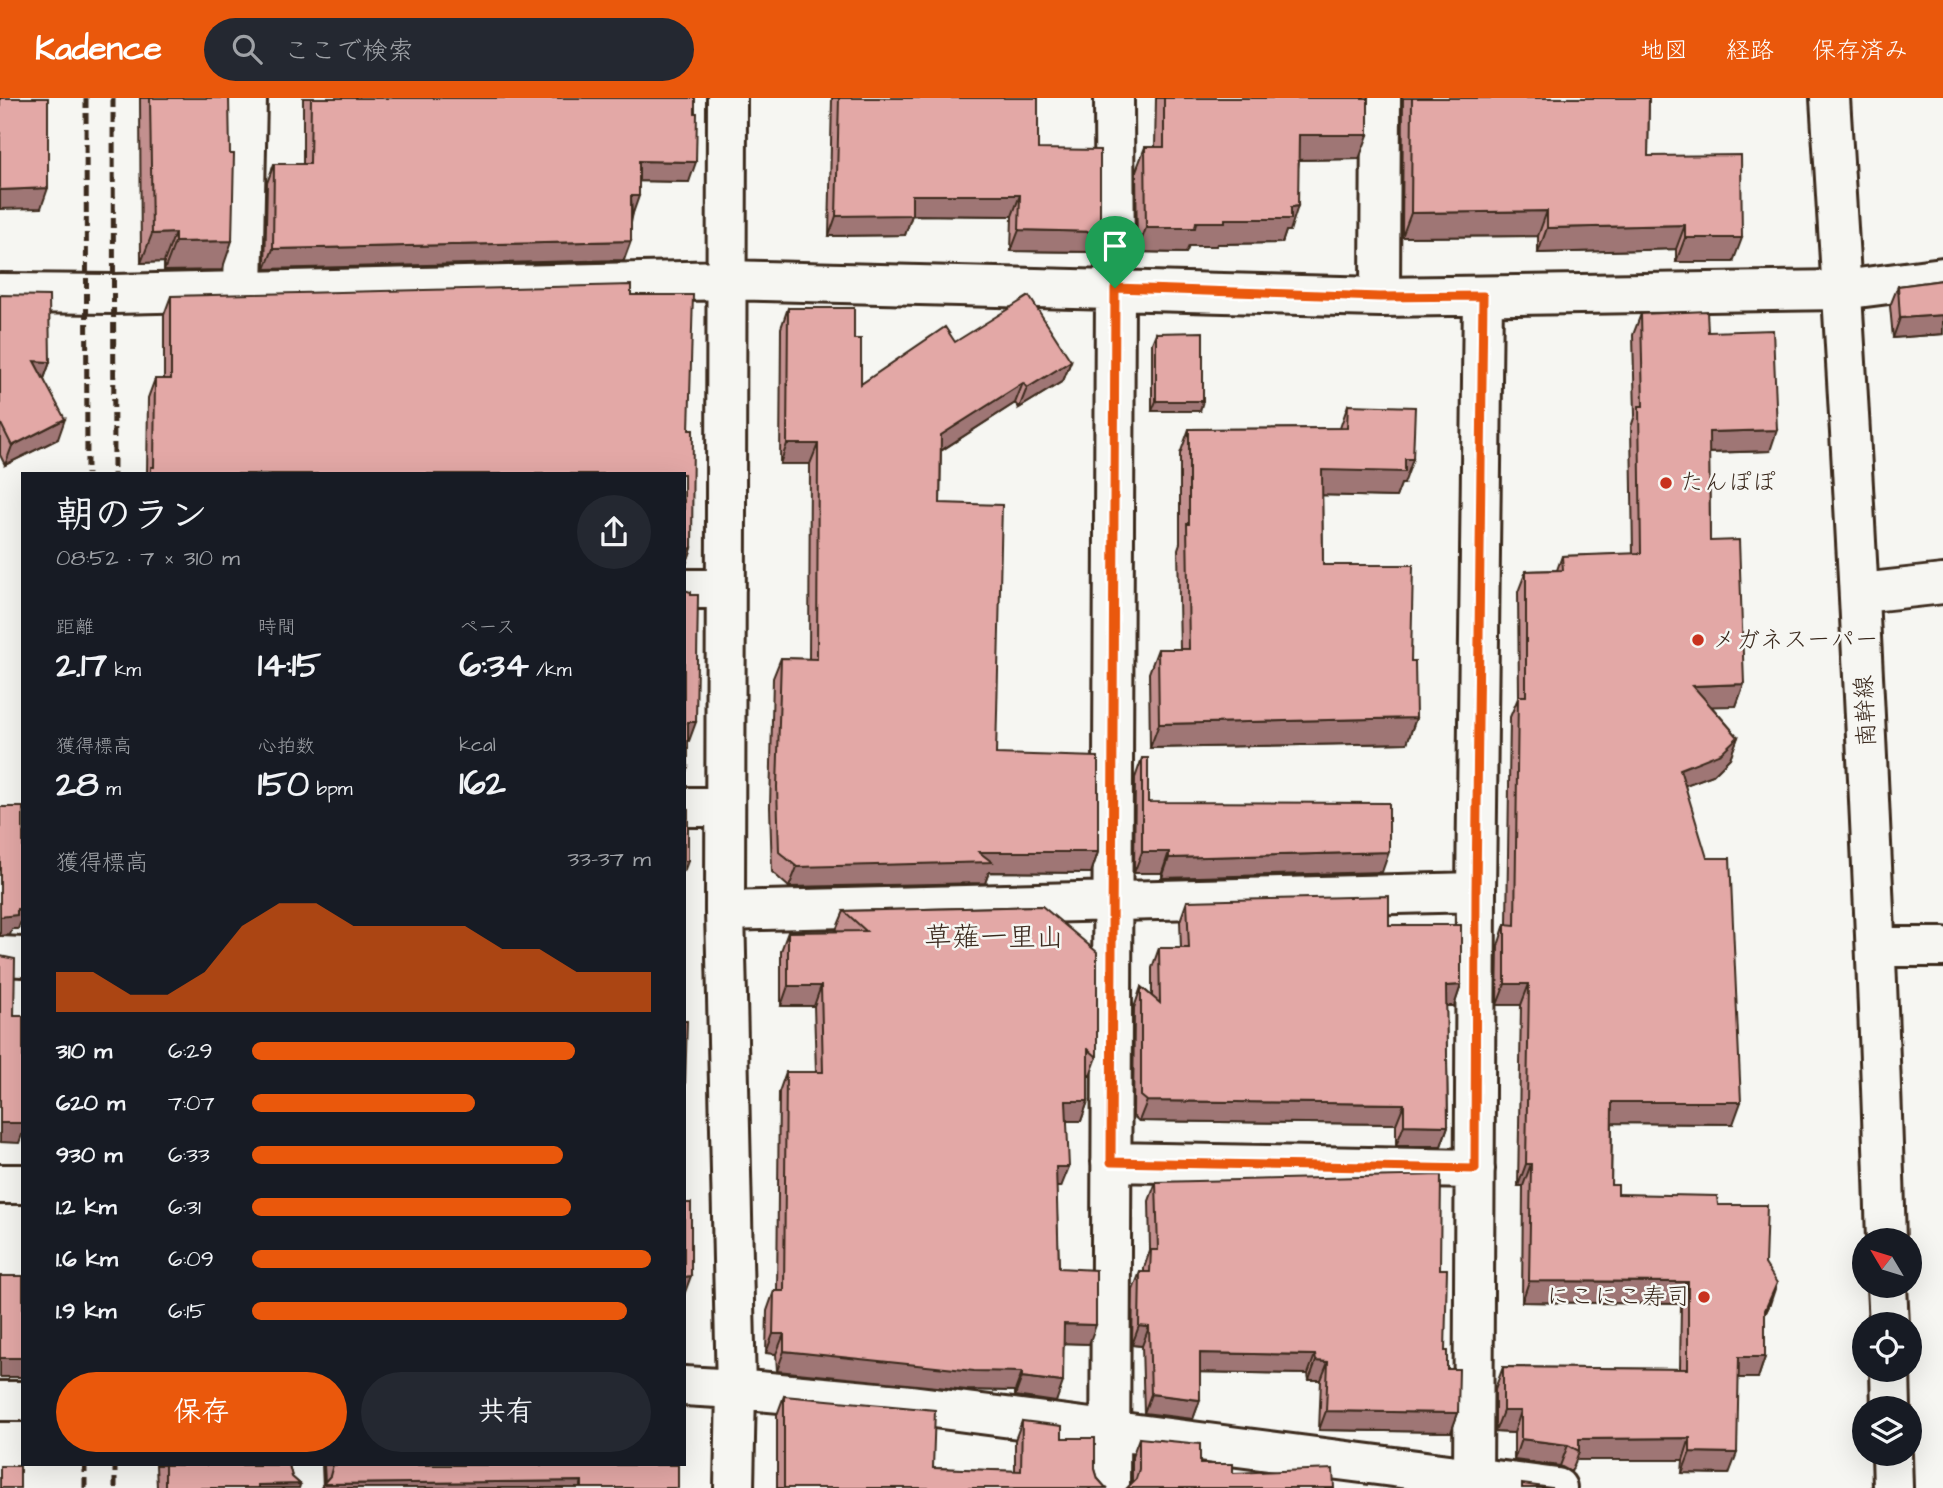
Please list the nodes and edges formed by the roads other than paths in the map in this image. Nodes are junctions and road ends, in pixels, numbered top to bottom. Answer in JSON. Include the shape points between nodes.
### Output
{"nodes":[{"id":1,"x":247,"y":98,"type":"edge"},
{"id":2,"x":727,"y":98,"type":"edge"},
{"id":3,"x":1114,"y":98,"type":"edge"},
{"id":4,"x":1381,"y":98,"type":"edge"},
{"id":5,"x":1830,"y":98,"type":"edge"},
{"id":6,"x":1943,"y":277,"type":"edge"},
{"id":7,"x":728,"y":280,"type":"junction"},
{"id":8,"x":1115,"y":288,"type":"junction"},
{"id":9,"x":1842,"y":290,"type":"junction"},
{"id":10,"x":243,"y":292,"type":"junction"},
{"id":11,"x":0,"y":293,"type":"edge"},
{"id":12,"x":1483,"y":296,"type":"junction"},
{"id":13,"x":1380,"y":297,"type":"junction"},
{"id":14,"x":1943,"y":584,"type":"edge"},
{"id":15,"x":686,"y":589,"type":"edge"},
{"id":16,"x":726,"y":589,"type":"junction"},
{"id":17,"x":1860,"y":593,"type":"junction"},
{"id":18,"x":686,"y":807,"type":"edge"},
{"id":19,"x":725,"y":807,"type":"junction"},
{"id":20,"x":1476,"y":892,"type":"junction"},
{"id":21,"x":1113,"y":902,"type":"junction"},
{"id":22,"x":725,"y":911,"type":"junction"},
{"id":23,"x":1877,"y":947,"type":"junction"},
{"id":24,"x":1943,"y":947,"type":"edge"},
{"id":25,"x":0,"y":957,"type":"edge"},
{"id":26,"x":21,"y":957,"type":"edge"},
{"id":27,"x":1111,"y":1162,"type":"junction"},
{"id":28,"x":1475,"y":1169,"type":"junction"},
{"id":29,"x":0,"y":1184,"type":"edge"},
{"id":30,"x":21,"y":1184,"type":"edge"},
{"id":31,"x":1886,"y":1228,"type":"edge"},
{"id":32,"x":686,"y":1386,"type":"edge"},
{"id":33,"x":736,"y":1389,"type":"junction"},
{"id":34,"x":0,"y":1401,"type":"edge"},
{"id":35,"x":21,"y":1401,"type":"edge"},
{"id":36,"x":1110,"y":1431,"type":"junction"},
{"id":37,"x":302,"y":1466,"type":"edge"},
{"id":38,"x":1893,"y":1466,"type":"edge"},
{"id":39,"x":1473,"y":1483,"type":"edge"},
{"id":40,"x":303,"y":1488,"type":"edge"},
{"id":41,"x":734,"y":1488,"type":"edge"},
{"id":42,"x":1110,"y":1488,"type":"edge"},
{"id":43,"x":1557,"y":1488,"type":"edge"},
{"id":44,"x":1894,"y":1488,"type":"edge"}],
"edges":[{"from":1,"to":10,"type":"street"},
{"from":2,"to":7,"type":"street"},
{"from":3,"to":8,"type":"street"},
{"from":4,"to":13,"type":"street"},
{"from":5,"to":9,"type":"street","name":"南幹線"},
{"from":6,"to":9,"type":"street"},
{"from":7,"to":8,"type":"street"},
{"from":7,"to":10,"type":"street"},
{"from":7,"to":16,"type":"street"},
{"from":8,"to":13,"type":"street"},
{"from":8,"to":21,"type":"street"},
{"from":9,"to":12,"type":"street"},
{"from":9,"to":17,"type":"street","name":"南幹線"},
{"from":10,"to":11,"type":"street"},
{"from":12,"to":13,"type":"street"},
{"from":12,"to":20,"type":"street"},
{"from":14,"to":17,"type":"street"},
{"from":15,"to":16,"type":"street"},
{"from":16,"to":19,"type":"street"},
{"from":17,"to":23,"type":"street","name":"南幹線"},
{"from":18,"to":19,"type":"street"},
{"from":19,"to":22,"type":"street"},
{"from":20,"to":21,"type":"street"},
{"from":20,"to":28,"type":"street"},
{"from":21,"to":22,"type":"street"},
{"from":21,"to":27,"type":"street"},
{"from":22,"to":33,"type":"street"},
{"from":23,"to":24,"type":"street"},
{"from":23,"to":31,"type":"street","name":"南幹線"},
{"from":25,"to":26,"type":"street"},
{"from":27,"to":28,"type":"street"},
{"from":27,"to":36,"type":"street"},
{"from":28,"to":39,"type":"street"},
{"from":29,"to":30,"type":"street"},
{"from":32,"to":33,"type":"street"},
{"from":33,"to":36,"type":"street","via":[[911,1405]]},
{"from":33,"to":41,"type":"street"},
{"from":34,"to":35,"type":"street"},
{"from":36,"to":39,"type":"street"},
{"from":36,"to":42,"type":"street"},
{"from":37,"to":40,"type":"street"},
{"from":38,"to":44,"type":"street"},
{"from":39,"to":43,"type":"street"}]}
